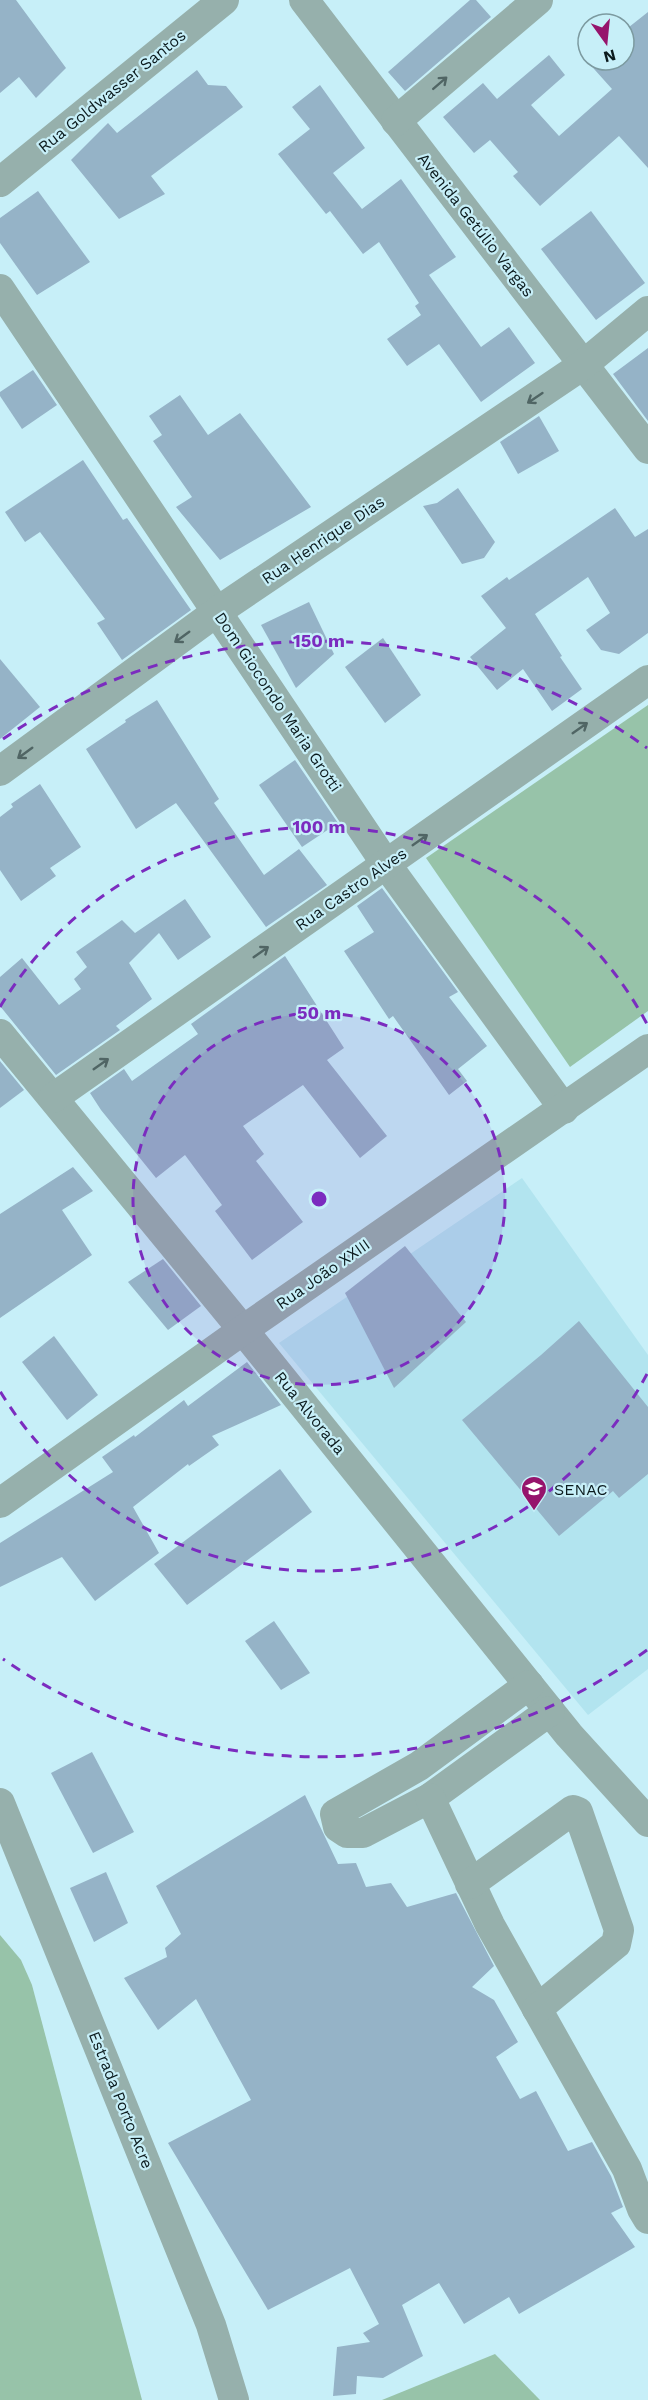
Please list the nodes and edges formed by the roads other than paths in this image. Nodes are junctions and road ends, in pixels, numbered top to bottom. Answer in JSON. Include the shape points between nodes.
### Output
{"nodes":[{"id":1,"x":224,"y":0,"type":"edge"},
{"id":2,"x":304,"y":0,"type":"edge"},
{"id":3,"x":538,"y":0,"type":"edge"},
{"id":4,"x":396,"y":121,"type":"junction"},
{"id":5,"x":0,"y":182,"type":"edge"},
{"id":6,"x":0,"y":289,"type":"edge"},
{"id":7,"x":648,"y":311,"type":"edge"},
{"id":8,"x":583,"y":365,"type":"junction"},
{"id":9,"x":648,"y":449,"type":"edge"},
{"id":10,"x":218,"y":611,"type":"junction"},
{"id":11,"x":648,"y":680,"type":"edge"},
{"id":12,"x":0,"y":771,"type":"edge"},
{"id":13,"x":386,"y":864,"type":"junction"},
{"id":14,"x":0,"y":1034,"type":"edge"},
{"id":15,"x":648,"y":1049,"type":"edge"},
{"id":16,"x":53,"y":1098,"type":"junction"},
{"id":17,"x":564,"y":1110,"type":"junction"},
{"id":18,"x":243,"y":1330,"type":"junction"},
{"id":19,"x":0,"y":1503,"type":"edge"},
{"id":20,"x":530,"y":1685,"type":"junction"},
{"id":21,"x":550,"y":1712,"type":"junction"},
{"id":22,"x":430,"y":1798,"type":"junction"},
{"id":23,"x":0,"y":1803,"type":"edge"},
{"id":24,"x":648,"y":1822,"type":"edge"},
{"id":25,"x":470,"y":1884,"type":"junction"},
{"id":26,"x":537,"y":2009,"type":"junction"},
{"id":27,"x":648,"y":2218,"type":"edge"},
{"id":28,"x":234,"y":2400,"type":"edge"}],
"edges":[{"from":1,"to":5,"type":"street","name":"Rua Goldwasser Santos"},
{"from":2,"to":4,"type":"street","name":"Avenida Getúlio Vargas"},
{"from":4,"to":3,"type":"street","one_way":true},
{"from":4,"to":8,"type":"street","name":"Avenida Getúlio Vargas"},
{"from":6,"to":10,"type":"street","name":"Dom Giocondo Maria Grotti"},
{"from":7,"to":8,"type":"street","name":"Rua Henrique Dias"},
{"from":8,"to":9,"type":"street","name":"Avenida Getúlio Vargas"},
{"from":8,"to":10,"type":"street","name":"Rua Henrique Dias","one_way":true},
{"from":10,"to":12,"type":"street","name":"Rua Henrique Dias","one_way":true},
{"from":10,"to":13,"type":"street","name":"Dom Giocondo Maria Grotti"},
{"from":13,"to":11,"type":"street","name":"Rua Castro Alves","one_way":true},
{"from":16,"to":13,"type":"street","name":"Rua Castro Alves","one_way":true},
{"from":13,"to":17,"type":"street","name":"Dom Giocondo Maria Grotti"},
{"from":14,"to":16,"type":"street","name":"Rua Alvorada"},
{"from":15,"to":17,"type":"street","name":"Rua João XXIII"},
{"from":16,"to":18,"type":"street","name":"Rua Alvorada"},
{"from":17,"to":18,"type":"street","name":"Rua João XXIII"},
{"from":18,"to":19,"type":"street","name":"Rua João XXIII"},
{"from":18,"to":20,"type":"street","name":"Rua Alvorada"},
{"from":20,"to":21,"type":"street","name":"Rua Alvorada"},
{"from":20,"to":22,"type":"street","via":[[419,1766],[335,1814],[335,1821],[347,1833],[363,1833]]},
{"from":21,"to":22,"type":"street"},
{"from":21,"to":24,"type":"street","name":"Rua Alvorada"},
{"from":22,"to":25,"type":"street"},
{"from":23,"to":28,"type":"street","name":"Estrada Porto Acre","via":[[211,2325]]},
{"from":25,"to":26,"type":"street"},
{"from":25,"to":26,"type":"street","via":[[573,1810],[578,1812],[619,1930],[618,1938],[616,1944]]},
{"from":26,"to":27,"type":"street","via":[[627,2169]]}]}
